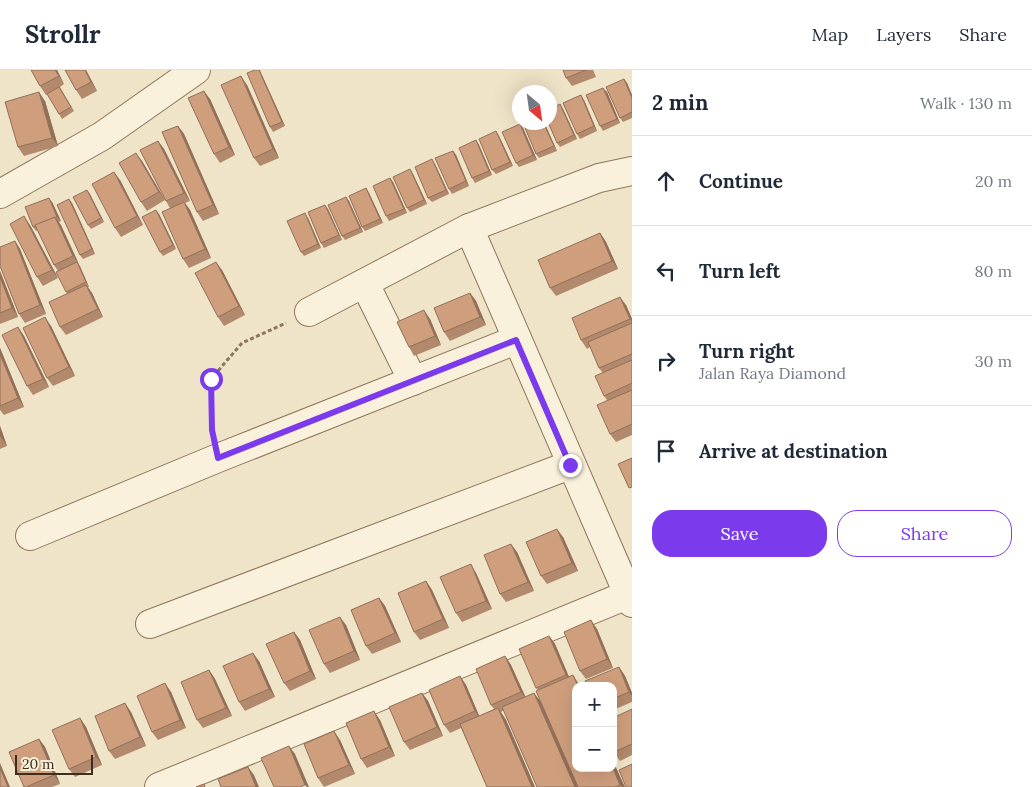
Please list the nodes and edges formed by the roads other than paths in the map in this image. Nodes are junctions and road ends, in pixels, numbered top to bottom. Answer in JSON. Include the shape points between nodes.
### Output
{"nodes":[{"id":1,"x":196,"y":70,"type":"edge"},
{"id":2,"x":632,"y":171,"type":"edge"},
{"id":3,"x":0,"y":194,"type":"edge"},
{"id":4,"x":468,"y":228,"type":"junction"},
{"id":5,"x":365,"y":284,"type":"junction"},
{"id":6,"x":309,"y":312,"type":"road end"},
{"id":7,"x":516,"y":340,"type":"junction"},
{"id":8,"x":413,"y":381,"type":"junction"},
{"id":9,"x":570,"y":465,"type":"junction"},
{"id":10,"x":30,"y":536,"type":"dead end"},
{"id":11,"x":631,"y":597,"type":"edge"},
{"id":12,"x":150,"y":624,"type":"dead end"},
{"id":13,"x":159,"y":787,"type":"edge"}],
"edges":[{"from":1,"to":3,"type":"street","via":[[102,136]]},
{"from":2,"to":4,"type":"street","via":[[599,178]]},
{"from":4,"to":5,"type":"street"},
{"from":4,"to":7,"type":"street"},
{"from":5,"to":6,"type":"street"},
{"from":5,"to":8,"type":"street"},
{"from":7,"to":8,"type":"street"},
{"from":7,"to":9,"type":"street"},
{"from":8,"to":10,"type":"street"},
{"from":9,"to":11,"type":"street"},
{"from":9,"to":12,"type":"street"},
{"from":11,"to":13,"type":"street"}]}
